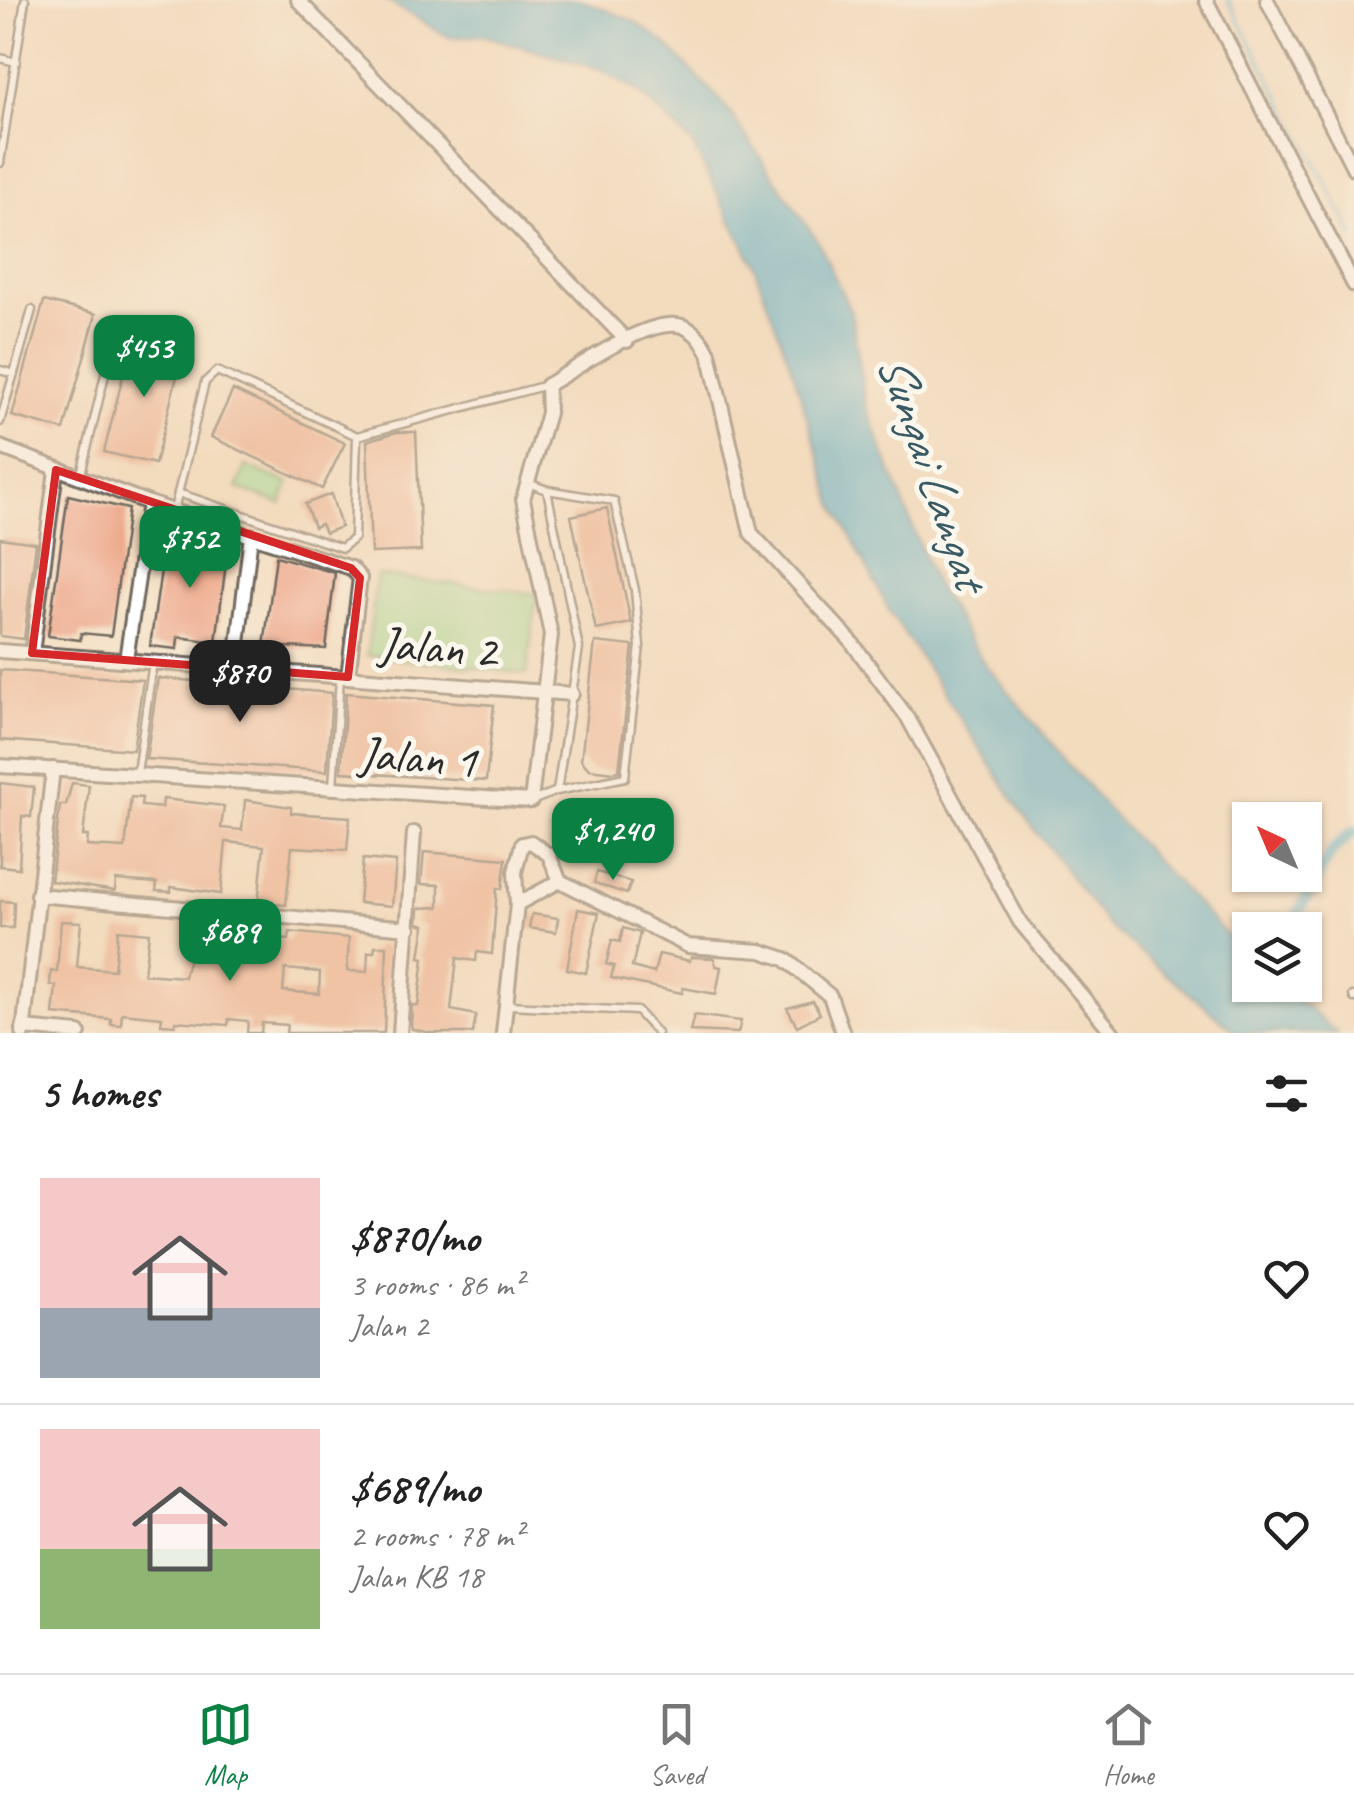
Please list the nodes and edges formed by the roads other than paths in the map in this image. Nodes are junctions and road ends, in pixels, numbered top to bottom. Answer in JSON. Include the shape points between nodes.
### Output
{"nodes":[{"id":1,"x":25,"y":0,"type":"edge"},
{"id":2,"x":298,"y":0,"type":"edge"},
{"id":3,"x":1206,"y":0,"type":"edge"},
{"id":4,"x":1267,"y":0,"type":"edge"},
{"id":5,"x":0,"y":58,"type":"edge"},
{"id":6,"x":16,"y":62,"type":"junction"},
{"id":7,"x":0,"y":163,"type":"edge"},
{"id":8,"x":1354,"y":169,"type":"edge"},
{"id":9,"x":1354,"y":285,"type":"edge"},
{"id":10,"x":32,"y":310,"type":"dead end"},
{"id":11,"x":115,"y":333,"type":"dead end"},
{"id":12,"x":627,"y":340,"type":"junction"},
{"id":13,"x":0,"y":370,"type":"edge"},
{"id":14,"x":14,"y":374,"type":"junction"},
{"id":15,"x":547,"y":385,"type":"junction"},
{"id":16,"x":0,"y":422,"type":"edge"},
{"id":17,"x":357,"y":436,"type":"junction"},
{"id":18,"x":0,"y":447,"type":"edge"},
{"id":19,"x":56,"y":470,"type":"junction"},
{"id":20,"x":80,"y":479,"type":"junction"},
{"id":21,"x":528,"y":482,"type":"junction"},
{"id":22,"x":546,"y":490,"type":"junction"},
{"id":23,"x":178,"y":494,"type":"junction"},
{"id":24,"x":149,"y":503,"type":"junction"},
{"id":25,"x":174,"y":511,"type":"junction"},
{"id":26,"x":251,"y":535,"type":"junction"},
{"id":27,"x":0,"y":651,"type":"edge"},
{"id":28,"x":32,"y":653,"type":"junction"},
{"id":29,"x":126,"y":660,"type":"junction"},
{"id":30,"x":153,"y":662,"type":"junction"},
{"id":31,"x":235,"y":669,"type":"junction"},
{"id":32,"x":344,"y":677,"type":"junction"},
{"id":33,"x":542,"y":692,"type":"junction"},
{"id":34,"x":572,"y":694,"type":"junction"},
{"id":35,"x":0,"y":766,"type":"edge"},
{"id":36,"x":54,"y":769,"type":"junction"},
{"id":37,"x":137,"y":775,"type":"junction"},
{"id":38,"x":333,"y":788,"type":"junction"},
{"id":39,"x":557,"y":791,"type":"junction"},
{"id":40,"x":531,"y":802,"type":"junction"},
{"id":41,"x":414,"y":833,"type":"dead end"},
{"id":42,"x":560,"y":881,"type":"junction"},
{"id":43,"x":37,"y":896,"type":"junction"},
{"id":44,"x":517,"y":904,"type":"junction"},
{"id":45,"x":409,"y":928,"type":"junction"},
{"id":46,"x":508,"y":1005,"type":"junction"},
{"id":47,"x":23,"y":1031,"type":"edge"},
{"id":48,"x":78,"y":1033,"type":"edge"},
{"id":49,"x":400,"y":1033,"type":"edge"},
{"id":50,"x":503,"y":1033,"type":"edge"},
{"id":51,"x":657,"y":1033,"type":"edge"},
{"id":52,"x":842,"y":1033,"type":"edge"},
{"id":53,"x":1113,"y":1033,"type":"edge"}],
"edges":[{"from":1,"to":6,"type":"lane"},
{"from":2,"to":12,"type":"street"},
{"from":3,"to":9,"type":"street"},
{"from":4,"to":8,"type":"street"},
{"from":5,"to":6,"type":"lane"},
{"from":6,"to":7,"type":"lane"},
{"from":10,"to":14,"type":"lane"},
{"from":11,"to":20,"type":"lane"},
{"from":12,"to":15,"type":"street"},
{"from":12,"to":53,"type":"street","via":[[669,326],[699,337],[709,353],[751,532],[850,640],[908,718],[1020,922]]},
{"from":13,"to":14,"type":"lane"},
{"from":14,"to":16,"type":"lane"},
{"from":15,"to":17,"type":"lane"},
{"from":15,"to":21,"type":"street","name":"Jalan 1","via":[[548,414]]},
{"from":17,"to":23,"type":"lane","via":[[216,371],[205,382]]},
{"from":17,"to":23,"type":"lane","via":[[354,538],[342,548]]},
{"from":18,"to":19,"type":"street"},
{"from":19,"to":20,"type":"street"},
{"from":19,"to":28,"type":"street"},
{"from":20,"to":24,"type":"street"},
{"from":21,"to":22,"type":"lane"},
{"from":21,"to":33,"type":"street","name":"Jalan 1","via":[[523,499],[551,635]]},
{"from":22,"to":34,"type":"lane","via":[[579,648]]},
{"from":22,"to":39,"type":"lane","name":"Jalan 1","via":[[614,501],[640,646],[628,772],[621,780]]},
{"from":23,"to":25,"type":"lane"},
{"from":24,"to":25,"type":"street"},
{"from":24,"to":29,"type":"street"},
{"from":25,"to":26,"type":"street"},
{"from":26,"to":31,"type":"street"},
{"from":26,"to":32,"type":"street","via":[[351,568],[360,578]]},
{"from":27,"to":28,"type":"street","name":"Jalan 2"},
{"from":28,"to":29,"type":"street","name":"Jalan 2"},
{"from":29,"to":30,"type":"street","name":"Jalan 2"},
{"from":30,"to":31,"type":"street","name":"Jalan 2"},
{"from":30,"to":37,"type":"lane"},
{"from":31,"to":32,"type":"street","name":"Jalan 2"},
{"from":32,"to":33,"type":"street","name":"Jalan 2"},
{"from":32,"to":38,"type":"lane"},
{"from":33,"to":34,"type":"street","name":"Jalan 2"},
{"from":33,"to":40,"type":"street","name":"Jalan 1"},
{"from":34,"to":39,"type":"lane"},
{"from":35,"to":36,"type":"street","name":"Jalan 1"},
{"from":36,"to":37,"type":"street","name":"Jalan 1"},
{"from":36,"to":43,"type":"street"},
{"from":37,"to":38,"type":"street","name":"Jalan 1"},
{"from":38,"to":40,"type":"street","name":"Jalan 1"},
{"from":39,"to":40,"type":"lane","name":"Jalan 1"},
{"from":41,"to":45,"type":"street"},
{"from":42,"to":44,"type":"street"},
{"from":42,"to":44,"type":"street","via":[[540,846],[522,844]]},
{"from":42,"to":52,"type":"street","via":[[688,946],[786,959],[830,996]]},
{"from":43,"to":45,"type":"street"},
{"from":43,"to":47,"type":"street"},
{"from":44,"to":46,"type":"street"},
{"from":45,"to":49,"type":"street"},
{"from":46,"to":50,"type":"street"},
{"from":46,"to":51,"type":"lane","via":[[636,1011]]},
{"from":47,"to":48,"type":"street"}]}
